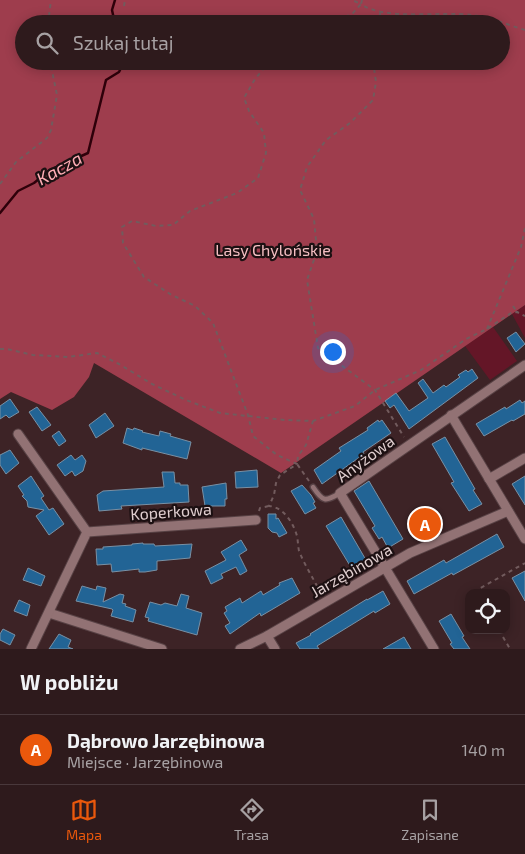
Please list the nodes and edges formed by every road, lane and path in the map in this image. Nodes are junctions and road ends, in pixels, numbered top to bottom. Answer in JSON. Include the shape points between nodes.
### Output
{"nodes":[{"id":1,"x":51,"y":0,"type":"edge"},
{"id":2,"x":125,"y":0,"type":"edge"},
{"id":3,"x":352,"y":0,"type":"edge"},
{"id":4,"x":362,"y":0,"type":"edge"},
{"id":5,"x":361,"y":4,"type":"junction"},
{"id":6,"x":124,"y":6,"type":"dead end"},
{"id":7,"x":380,"y":13,"type":"joint"},
{"id":8,"x":49,"y":15,"type":"edge"},
{"id":9,"x":349,"y":15,"type":"edge"},
{"id":10,"x":473,"y":15,"type":"edge"},
{"id":11,"x":510,"y":26,"type":"edge"},
{"id":12,"x":525,"y":30,"type":"edge"},
{"id":13,"x":52,"y":70,"type":"edge"},
{"id":14,"x":261,"y":70,"type":"edge"},
{"id":15,"x":374,"y":70,"type":"edge"},
{"id":16,"x":0,"y":184,"type":"edge"},
{"id":17,"x":525,"y":228,"type":"edge"},
{"id":18,"x":513,"y":306,"type":"dead end"},
{"id":19,"x":517,"y":312,"type":"junction"},
{"id":20,"x":525,"y":316,"type":"edge"},
{"id":21,"x":487,"y":329,"type":"junction"},
{"id":22,"x":0,"y":349,"type":"edge"},
{"id":23,"x":525,"y":365,"type":"edge"},
{"id":24,"x":375,"y":390,"type":"junction"},
{"id":25,"x":451,"y":415,"type":"junction"},
{"id":26,"x":248,"y":416,"type":"junction"},
{"id":27,"x":313,"y":420,"type":"junction"},
{"id":28,"x":18,"y":434,"type":"dead end"},
{"id":29,"x":410,"y":444,"type":"junction"},
{"id":30,"x":525,"y":458,"type":"edge"},
{"id":31,"x":297,"y":464,"type":"junction"},
{"id":32,"x":489,"y":479,"type":"junction"},
{"id":33,"x":312,"y":487,"type":"joint"},
{"id":34,"x":340,"y":492,"type":"junction"},
{"id":35,"x":269,"y":506,"type":"junction"},
{"id":36,"x":508,"y":511,"type":"junction"},
{"id":37,"x":256,"y":520,"type":"joint"},
{"id":38,"x":87,"y":532,"type":"junction"},
{"id":39,"x":525,"y":538,"type":"edge"},
{"id":40,"x":525,"y":563,"type":"edge"},
{"id":41,"x":384,"y":567,"type":"junction"},
{"id":42,"x":479,"y":589,"type":"edge"},
{"id":43,"x":324,"y":603,"type":"junction"},
{"id":44,"x":49,"y":613,"type":"junction"},
{"id":45,"x":501,"y":634,"type":"edge"},
{"id":46,"x":267,"y":636,"type":"junction"},
{"id":47,"x":31,"y":649,"type":"edge"},
{"id":48,"x":162,"y":649,"type":"edge"},
{"id":49,"x":240,"y":649,"type":"edge"},
{"id":50,"x":275,"y":649,"type":"edge"},
{"id":51,"x":434,"y":649,"type":"edge"},
{"id":52,"x":510,"y":649,"type":"edge"}],
"edges":[{"from":1,"to":8,"type":"path"},
{"from":2,"to":6,"type":"path"},
{"from":3,"to":5,"type":"path"},
{"from":4,"to":5,"type":"path"},
{"from":5,"to":7,"type":"path"},
{"from":5,"to":9,"type":"path"},
{"from":7,"to":10,"type":"path"},
{"from":11,"to":12,"type":"path"},
{"from":13,"to":16,"type":"path","via":[[57,95],[51,130],[47,138],[16,162]]},
{"from":14,"to":26,"type":"path","via":[[244,98],[248,111],[264,133],[266,153],[258,178],[237,193],[190,211],[173,225],[156,226],[132,220],[122,227],[123,243],[144,277],[195,306],[213,324]]},
{"from":15,"to":24,"type":"path","via":[[373,100],[350,123],[326,140],[307,167],[300,190],[314,219],[316,251],[307,280],[318,348]]},
{"from":17,"to":21,"type":"path","via":[[521,247]]},
{"from":18,"to":19,"type":"path"},
{"from":19,"to":20,"type":"path"},
{"from":19,"to":21,"type":"path"},
{"from":21,"to":24,"type":"path","via":[[466,339],[421,370]]},
{"from":22,"to":26,"type":"path","via":[[33,355],[97,353],[186,400],[220,413]]},
{"from":23,"to":25,"type":"street","name":"Anyżowa"},
{"from":24,"to":27,"type":"path","via":[[355,406]]},
{"from":24,"to":29,"type":"path"},
{"from":25,"to":29,"type":"street","name":"Anyżowa"},
{"from":25,"to":32,"type":"street"},
{"from":26,"to":27,"type":"path"},
{"from":26,"to":31,"type":"path","via":[[253,436],[277,455]]},
{"from":27,"to":31,"type":"path"},
{"from":28,"to":38,"type":"street"},
{"from":29,"to":34,"type":"street","name":"Anyżowa"},
{"from":30,"to":32,"type":"street"},
{"from":31,"to":33,"type":"path"},
{"from":31,"to":35,"type":"path","via":[[280,476]]},
{"from":32,"to":36,"type":"street"},
{"from":33,"to":34,"type":"lane","via":[[324,500]]},
{"from":34,"to":41,"type":"street","name":"Anyżowa"},
{"from":35,"to":37,"type":"path","via":[[260,508]]},
{"from":35,"to":43,"type":"path","via":[[282,509],[290,522],[299,550]]},
{"from":36,"to":39,"type":"street"},
{"from":36,"to":41,"type":"street","name":"Jarzębinowa","via":[[443,537]]},
{"from":37,"to":38,"type":"street","name":"Koperkowa"},
{"from":38,"to":44,"type":"street"},
{"from":40,"to":42,"type":"path"},
{"from":41,"to":43,"type":"street","name":"Jarzębinowa"},
{"from":41,"to":51,"type":"street","name":"Anyżowa"},
{"from":43,"to":46,"type":"street","name":"Jarzębinowa"},
{"from":44,"to":47,"type":"street"},
{"from":44,"to":48,"type":"street"},
{"from":45,"to":52,"type":"path"},
{"from":46,"to":49,"type":"street","name":"Jarzębinowa"},
{"from":46,"to":50,"type":"street"}]}
